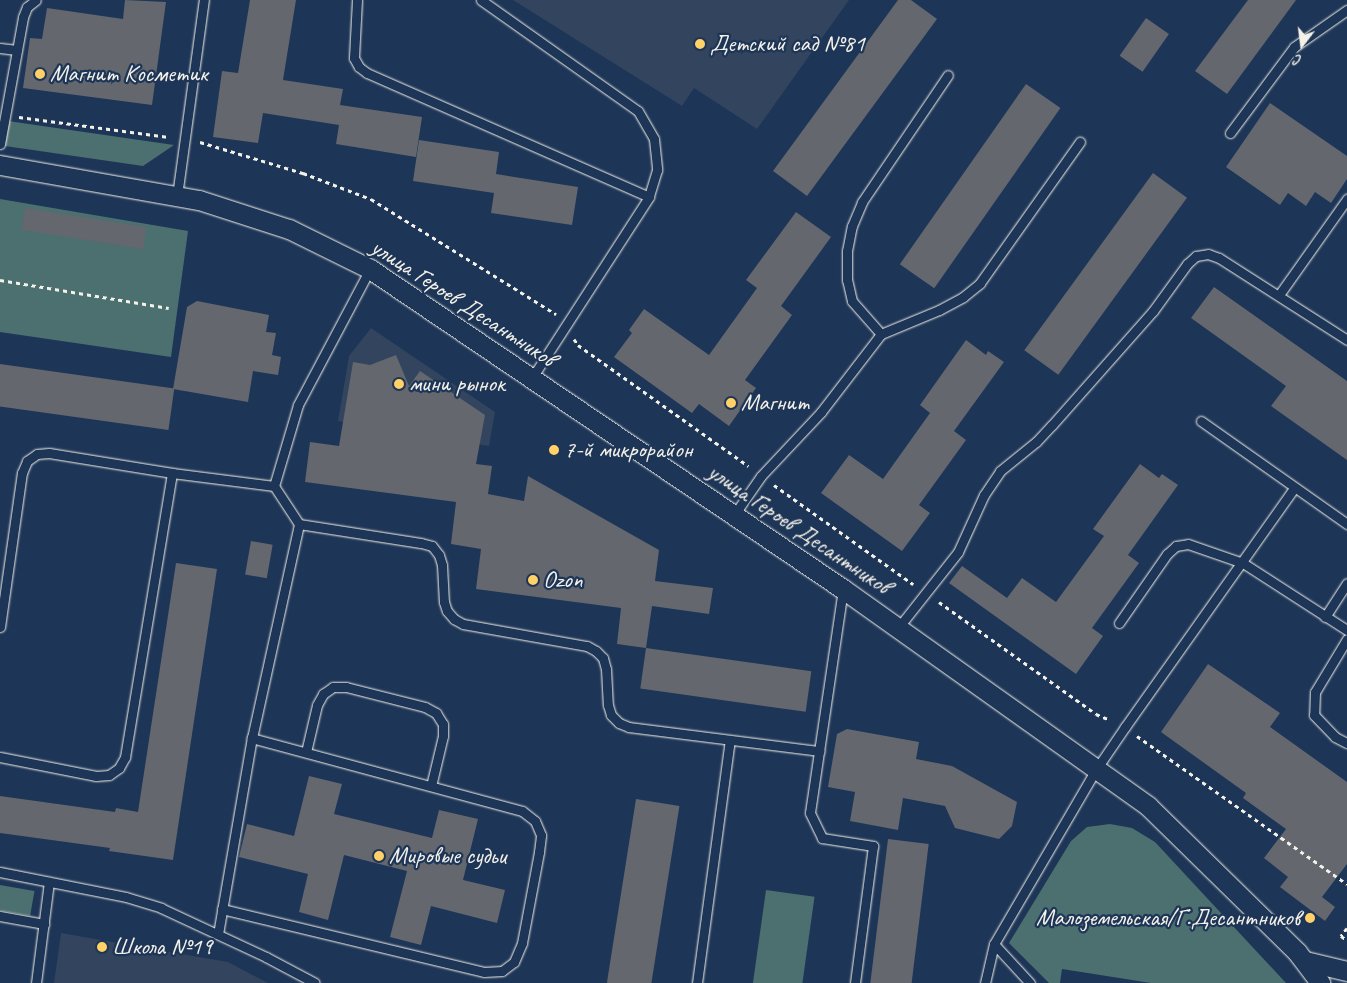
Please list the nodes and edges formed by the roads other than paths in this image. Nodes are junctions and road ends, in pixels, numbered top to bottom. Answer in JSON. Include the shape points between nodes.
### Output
{"nodes":[{"id":1,"x":36,"y":0,"type":"edge"},
{"id":2,"x":204,"y":0,"type":"edge"},
{"id":3,"x":358,"y":0,"type":"edge"},
{"id":4,"x":481,"y":0,"type":"edge"},
{"id":5,"x":1347,"y":10,"type":"edge"},
{"id":6,"x":0,"y":48,"type":"edge"},
{"id":7,"x":17,"y":50,"type":"junction"},
{"id":8,"x":948,"y":75,"type":"dead end"},
{"id":9,"x":1230,"y":133,"type":"dead end"},
{"id":10,"x":1080,"y":142,"type":"dead end"},
{"id":11,"x":0,"y":144,"type":"edge"},
{"id":12,"x":0,"y":165,"type":"edge"},
{"id":13,"x":177,"y":196,"type":"junction"},
{"id":14,"x":649,"y":197,"type":"junction"},
{"id":15,"x":1347,"y":199,"type":"edge"},
{"id":16,"x":370,"y":269,"type":"junction"},
{"id":17,"x":1279,"y":295,"type":"junction"},
{"id":18,"x":881,"y":334,"type":"junction"},
{"id":19,"x":1347,"y":340,"type":"edge"},
{"id":20,"x":532,"y":378,"type":"junction"},
{"id":21,"x":1201,"y":421,"type":"dead end"},
{"id":22,"x":172,"y":472,"type":"junction"},
{"id":23,"x":274,"y":486,"type":"junction"},
{"id":24,"x":1294,"y":488,"type":"junction"},
{"id":25,"x":734,"y":515,"type":"junction"},
{"id":26,"x":299,"y":524,"type":"junction"},
{"id":27,"x":1347,"y":524,"type":"edge"},
{"id":28,"x":1243,"y":563,"type":"junction"},
{"id":29,"x":1347,"y":583,"type":"edge"},
{"id":30,"x":843,"y":589,"type":"junction"},
{"id":31,"x":1325,"y":617,"type":"junction"},
{"id":32,"x":1119,"y":623,"type":"dead end"},
{"id":33,"x":0,"y":627,"type":"edge"},
{"id":34,"x":898,"y":628,"type":"junction"},
{"id":35,"x":1347,"y":630,"type":"edge"},
{"id":36,"x":1347,"y":639,"type":"edge"},
{"id":37,"x":252,"y":738,"type":"junction"},
{"id":38,"x":730,"y":740,"type":"junction"},
{"id":39,"x":1347,"y":743,"type":"edge"},
{"id":40,"x":819,"y":751,"type":"junction"},
{"id":41,"x":306,"y":752,"type":"junction"},
{"id":42,"x":0,"y":757,"type":"edge"},
{"id":43,"x":1097,"y":768,"type":"junction"},
{"id":44,"x":431,"y":786,"type":"junction"},
{"id":45,"x":0,"y":872,"type":"edge"},
{"id":46,"x":49,"y":882,"type":"junction"},
{"id":47,"x":222,"y":909,"type":"junction"},
{"id":48,"x":0,"y":916,"type":"edge"},
{"id":49,"x":44,"y":924,"type":"junction"},
{"id":50,"x":218,"y":934,"type":"junction"},
{"id":51,"x":994,"y":944,"type":"junction"},
{"id":52,"x":1304,"y":961,"type":"junction"},
{"id":53,"x":1347,"y":970,"type":"edge"},
{"id":54,"x":36,"y":983,"type":"edge"},
{"id":55,"x":314,"y":983,"type":"edge"},
{"id":56,"x":697,"y":983,"type":"edge"},
{"id":57,"x":855,"y":983,"type":"edge"},
{"id":58,"x":985,"y":983,"type":"edge"},
{"id":59,"x":1030,"y":983,"type":"edge"},
{"id":60,"x":1320,"y":983,"type":"edge"}],
"edges":[{"from":1,"to":7,"type":"lane","via":[[23,17]]},
{"from":2,"to":13,"type":"lane"},
{"from":3,"to":14,"type":"lane","via":[[354,58],[367,73]]},
{"from":4,"to":14,"type":"lane","via":[[638,112],[654,140],[657,170]]},
{"from":5,"to":9,"type":"lane","via":[[1294,47]]},
{"from":6,"to":7,"type":"lane"},
{"from":7,"to":11,"type":"lane"},
{"from":8,"to":18,"type":"lane","via":[[862,202],[852,226],[847,251],[847,280],[852,301]]},
{"from":10,"to":18,"type":"lane","via":[[980,282],[963,297],[939,310]]},
{"from":12,"to":13,"type":"street","name":"улица Героев Десантников"},
{"from":13,"to":16,"type":"street","name":"улица Героев Десантников","via":[[289,229]]},
{"from":14,"to":20,"type":"lane"},
{"from":15,"to":17,"type":"lane"},
{"from":16,"to":20,"type":"street","name":"улица Героев Десантников"},
{"from":16,"to":23,"type":"lane","via":[[298,405]]},
{"from":17,"to":19,"type":"lane"},
{"from":17,"to":34,"type":"lane","via":[[1219,258],[1208,254],[1196,256],[1153,311],[1052,425],[1000,471],[984,495],[958,552]]},
{"from":18,"to":25,"type":"lane","via":[[822,412],[762,476]]},
{"from":20,"to":25,"type":"street","name":"улица Героев Десантников"},
{"from":21,"to":24,"type":"lane"},
{"from":22,"to":23,"type":"lane"},
{"from":22,"to":33,"type":"lane","via":[[49,453],[37,454],[27,461],[22,473]]},
{"from":22,"to":42,"type":"lane","via":[[125,757],[119,768],[109,775],[96,776]]},
{"from":23,"to":26,"type":"lane"},
{"from":24,"to":27,"type":"lane"},
{"from":24,"to":28,"type":"lane"},
{"from":25,"to":30,"type":"street","name":"улица Героев Десантников"},
{"from":26,"to":37,"type":"lane"},
{"from":26,"to":38,"type":"lane","via":[[432,546],[442,565],[444,602],[454,619],[464,624],[587,646],[596,651],[606,668],[611,715],[619,723]]},
{"from":28,"to":31,"type":"lane"},
{"from":28,"to":32,"type":"lane","via":[[1188,544],[1176,546]]},
{"from":28,"to":43,"type":"lane"},
{"from":29,"to":31,"type":"lane"},
{"from":30,"to":34,"type":"street","name":"улица Героев Десантников"},
{"from":30,"to":40,"type":"lane"},
{"from":31,"to":35,"type":"lane"},
{"from":34,"to":43,"type":"street","name":"улица Героев Десантников"},
{"from":36,"to":39,"type":"lane","via":[[1316,692],[1314,715],[1335,737]]},
{"from":37,"to":41,"type":"lane"},
{"from":37,"to":47,"type":"lane"},
{"from":38,"to":40,"type":"lane"},
{"from":38,"to":56,"type":"lane"},
{"from":40,"to":57,"type":"lane","via":[[810,813],[822,838],[873,846]]},
{"from":41,"to":44,"type":"lane"},
{"from":41,"to":44,"type":"lane","via":[[316,705],[322,694],[333,687],[346,687],[425,707],[436,713],[443,724]]},
{"from":43,"to":51,"type":"lane"},
{"from":43,"to":52,"type":"street","name":"улица Героев Десантников","via":[[1148,806]]},
{"from":44,"to":47,"type":"lane","via":[[522,811],[535,821],[541,835],[522,943],[514,962],[502,971],[484,972]]},
{"from":45,"to":46,"type":"lane"},
{"from":46,"to":49,"type":"lane"},
{"from":46,"to":50,"type":"lane","via":[[126,897],[161,908]]},
{"from":47,"to":50,"type":"lane"},
{"from":48,"to":49,"type":"lane"},
{"from":49,"to":54,"type":"lane"},
{"from":50,"to":55,"type":"lane"},
{"from":51,"to":58,"type":"lane"},
{"from":51,"to":59,"type":"lane"},
{"from":52,"to":53,"type":"street"},
{"from":52,"to":60,"type":"street","name":"улица Героев Десантников"}]}
